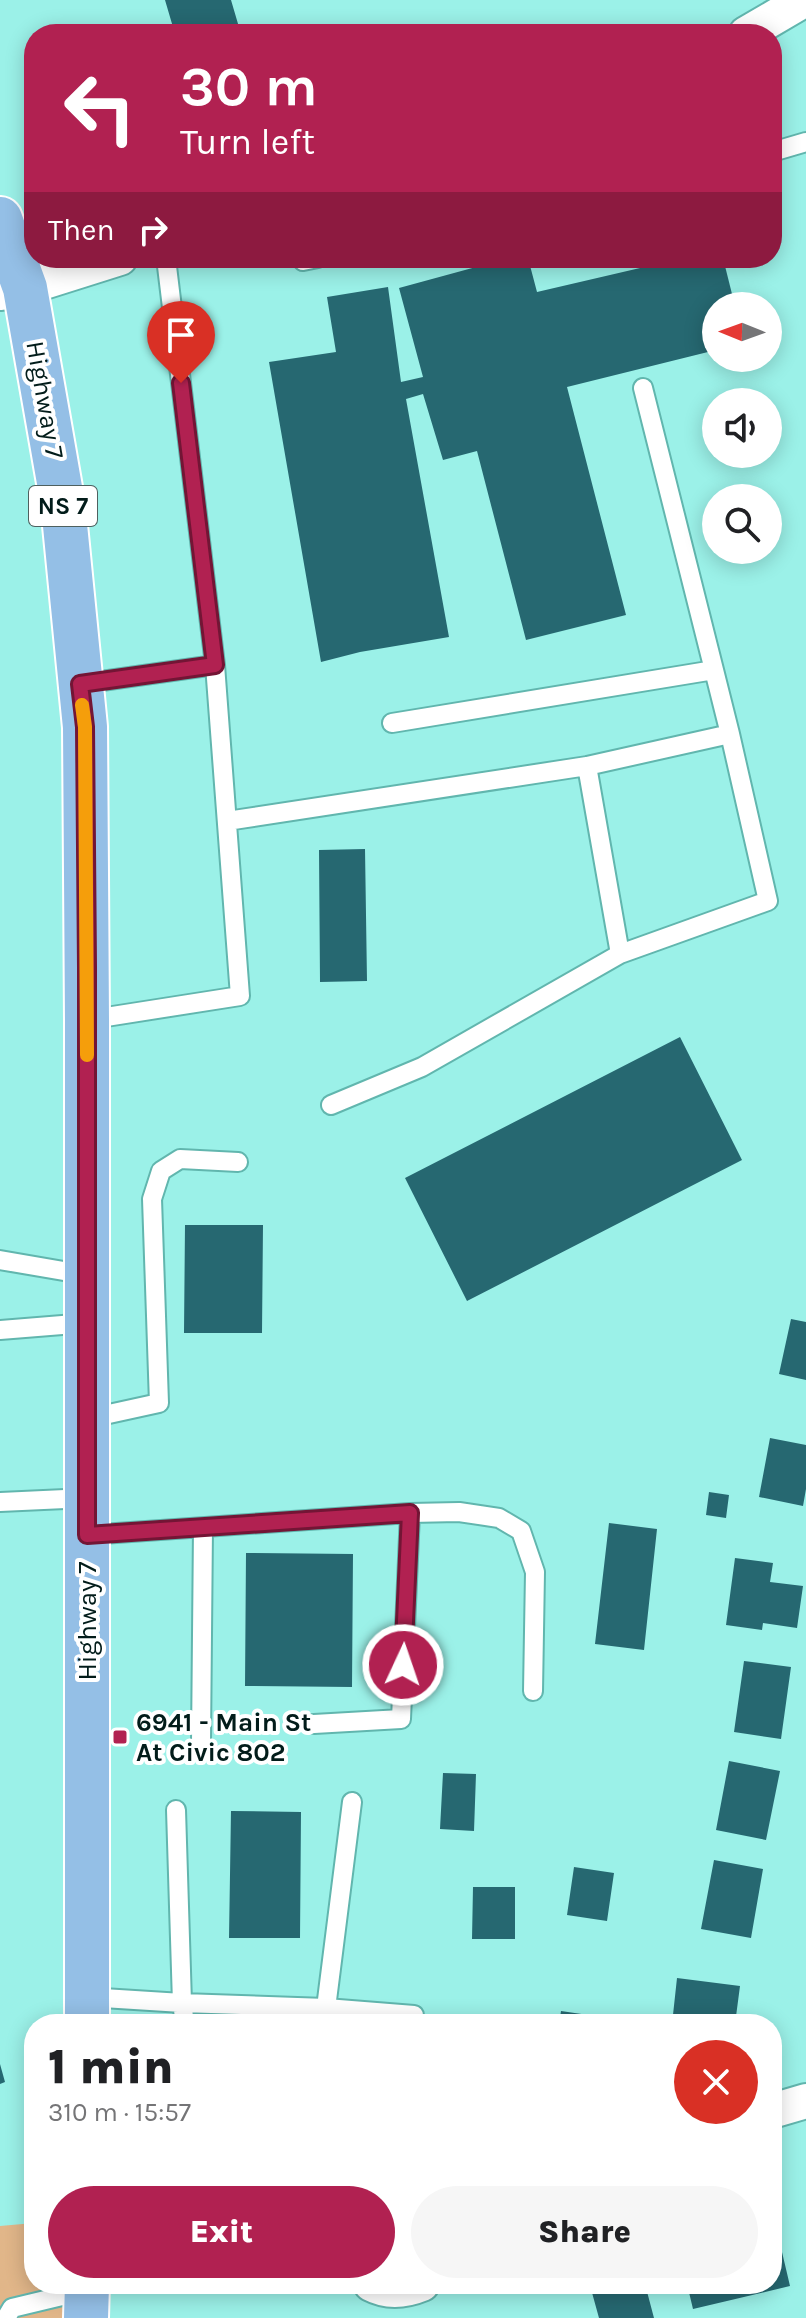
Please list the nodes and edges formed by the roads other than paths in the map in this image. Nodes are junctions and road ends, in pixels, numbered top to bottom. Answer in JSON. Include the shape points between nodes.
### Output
{"nodes":[{"id":1,"x":804,"y":0,"type":"edge"},
{"id":2,"x":763,"y":24,"type":"edge"},
{"id":3,"x":806,"y":142,"type":"edge"},
{"id":4,"x":782,"y":149,"type":"edge"},
{"id":5,"x":0,"y":219,"type":"edge"},
{"id":6,"x":88,"y":268,"type":"edge"},
{"id":7,"x":167,"y":268,"type":"edge"},
{"id":8,"x":13,"y":291,"type":"edge"},
{"id":9,"x":643,"y":388,"type":"dead end"},
{"id":10,"x":215,"y":665,"type":"junction"},
{"id":11,"x":714,"y":670,"type":"junction"},
{"id":12,"x":80,"y":684,"type":"junction"},
{"id":13,"x":392,"y":723,"type":"dead end"},
{"id":14,"x":730,"y":734,"type":"junction"},
{"id":15,"x":587,"y":766,"type":"junction"},
{"id":16,"x":227,"y":821,"type":"junction"},
{"id":17,"x":620,"y":954,"type":"junction"},
{"id":18,"x":87,"y":1020,"type":"junction"},
{"id":19,"x":331,"y":1105,"type":"dead end"},
{"id":20,"x":238,"y":1162,"type":"dead end"},
{"id":21,"x":0,"y":1260,"type":"edge"},
{"id":22,"x":87,"y":1275,"type":"junction"},
{"id":23,"x":87,"y":1323,"type":"junction"},
{"id":24,"x":0,"y":1330,"type":"edge"},
{"id":25,"x":86,"y":1419,"type":"junction"},
{"id":26,"x":0,"y":1502,"type":"edge"},
{"id":27,"x":410,"y":1513,"type":"junction"},
{"id":28,"x":87,"y":1516,"type":"junction"},
{"id":29,"x":203,"y":1528,"type":"junction"},
{"id":30,"x":533,"y":1691,"type":"dead end"},
{"id":31,"x":314,"y":1724,"type":"dead end"},
{"id":32,"x":201,"y":1741,"type":"dead end"},
{"id":33,"x":352,"y":1802,"type":"dead end"},
{"id":34,"x":176,"y":1810,"type":"dead end"},
{"id":35,"x":182,"y":2003,"type":"junction"},
{"id":36,"x":326,"y":2008,"type":"junction"},
{"id":37,"x":87,"y":2010,"type":"edge"},
{"id":38,"x":184,"y":2014,"type":"edge"},
{"id":39,"x":401,"y":2014,"type":"edge"},
{"id":40,"x":806,"y":2101,"type":"edge"},
{"id":41,"x":782,"y":2108,"type":"edge"},
{"id":42,"x":87,"y":2297,"type":"edge"},
{"id":43,"x":6,"y":2311,"type":"edge"}],
"edges":[{"from":1,"to":2,"type":"street"},
{"from":3,"to":4,"type":"lane"},
{"from":5,"to":8,"type":"main road","name":"Highway 7","number":"NS 7"},
{"from":6,"to":8,"type":"street"},
{"from":7,"to":10,"type":"lane"},
{"from":8,"to":12,"type":"main road","name":"Highway 7","number":"NS 7","via":[[63,505]]},
{"from":9,"to":11,"type":"lane"},
{"from":10,"to":12,"type":"lane"},
{"from":10,"to":16,"type":"lane"},
{"from":11,"to":13,"type":"lane"},
{"from":11,"to":14,"type":"lane"},
{"from":12,"to":18,"type":"main road","name":"Highway 7","number":"NS 7","via":[[85,727]]},
{"from":14,"to":15,"type":"lane"},
{"from":14,"to":17,"type":"lane","via":[[768,901]]},
{"from":15,"to":16,"type":"lane"},
{"from":15,"to":17,"type":"lane"},
{"from":16,"to":18,"type":"lane","via":[[240,996]]},
{"from":17,"to":19,"type":"lane","via":[[422,1067]]},
{"from":18,"to":22,"type":"main road","name":"Highway 7","number":"NS 7"},
{"from":20,"to":25,"type":"lane","via":[[180,1159],[161,1171],[152,1199],[159,1403]]},
{"from":21,"to":22,"type":"lane"},
{"from":22,"to":23,"type":"main road","name":"Highway 7","number":"NS 7"},
{"from":23,"to":24,"type":"lane"},
{"from":23,"to":25,"type":"main road","name":"Highway 7","number":"NS 7"},
{"from":25,"to":28,"type":"main road","name":"Highway 7","number":"NS 7"},
{"from":26,"to":28,"type":"lane"},
{"from":27,"to":29,"type":"lane"},
{"from":27,"to":30,"type":"lane","via":[[499,1518],[521,1531],[535,1572]]},
{"from":27,"to":31,"type":"lane","via":[[401,1719]]},
{"from":28,"to":29,"type":"lane"},
{"from":28,"to":37,"type":"main road","name":"Highway 7","number":"NS 7"},
{"from":29,"to":32,"type":"lane"},
{"from":33,"to":36,"type":"lane"},
{"from":34,"to":35,"type":"lane"},
{"from":35,"to":36,"type":"lane"},
{"from":35,"to":37,"type":"lane"},
{"from":35,"to":38,"type":"lane"},
{"from":36,"to":39,"type":"lane"},
{"from":40,"to":41,"type":"street"},
{"from":42,"to":43,"type":"lane"}]}
